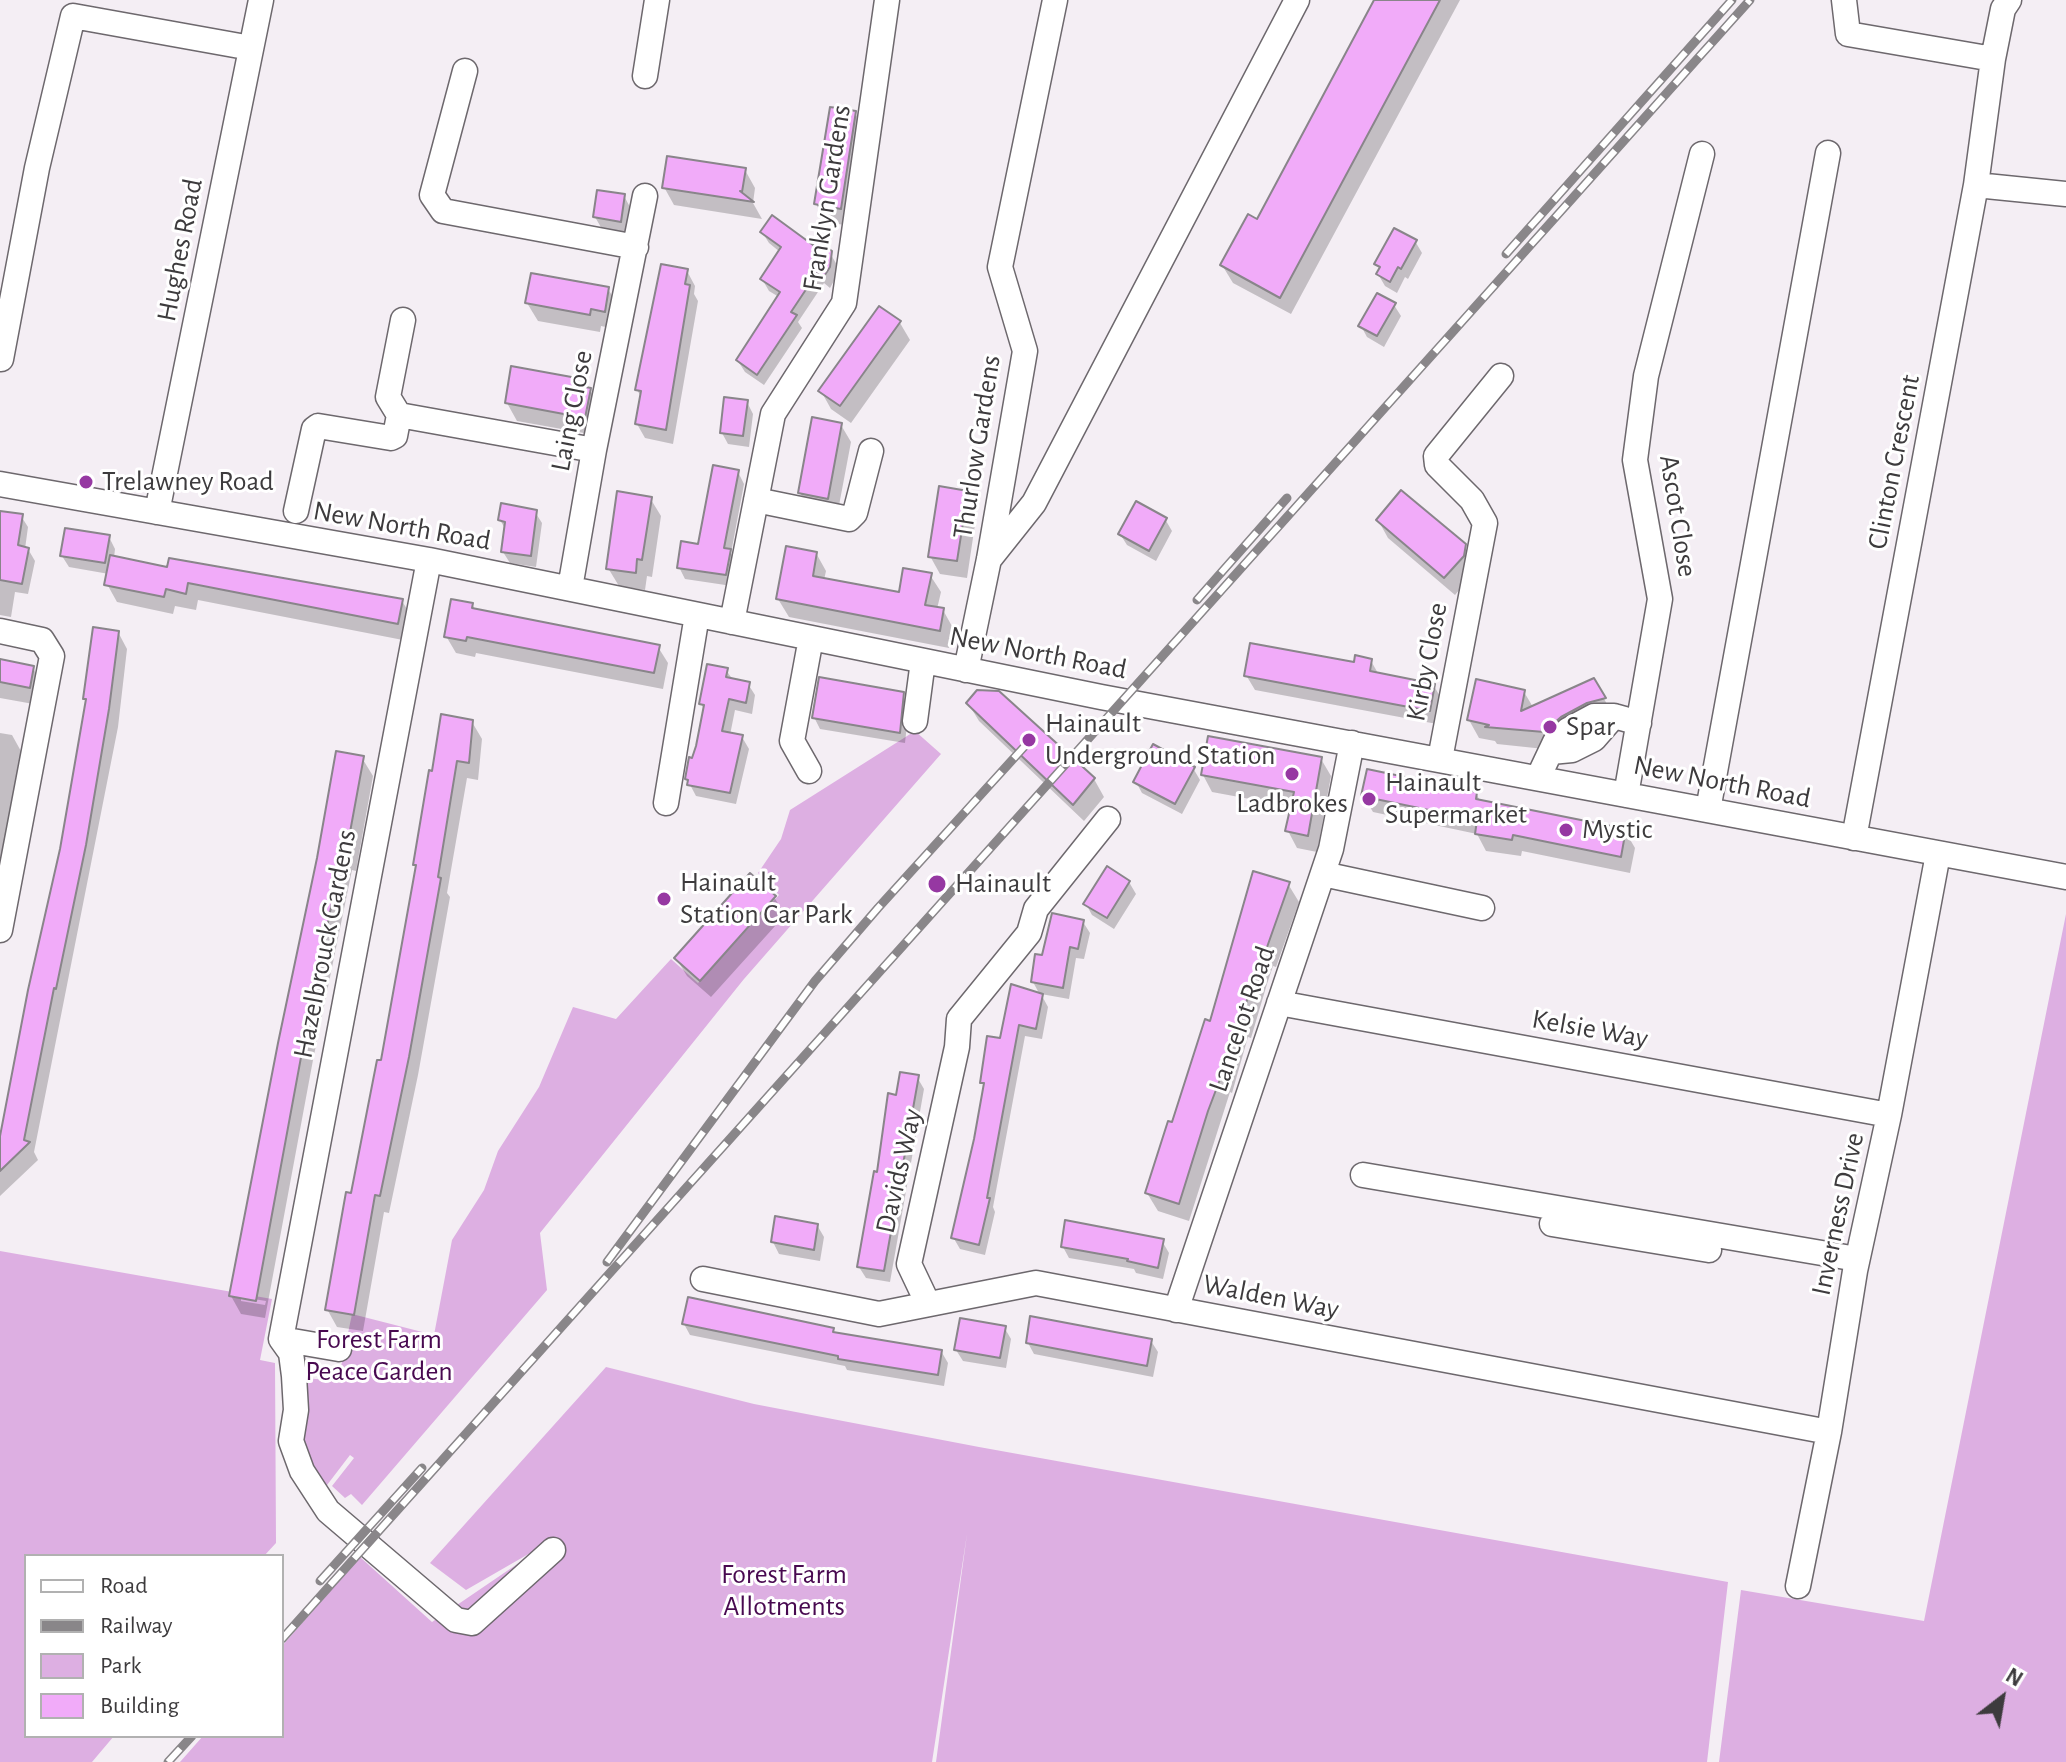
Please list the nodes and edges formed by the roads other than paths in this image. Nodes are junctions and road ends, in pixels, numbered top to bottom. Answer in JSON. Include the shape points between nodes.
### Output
{"nodes":[{"id":1,"x":261,"y":0,"type":"edge"},
{"id":2,"x":657,"y":0,"type":"edge"},
{"id":3,"x":887,"y":0,"type":"edge"},
{"id":4,"x":1055,"y":0,"type":"edge"},
{"id":5,"x":1297,"y":0,"type":"edge"},
{"id":6,"x":1844,"y":0,"type":"edge"},
{"id":7,"x":2009,"y":0,"type":"edge"},
{"id":8,"x":66,"y":8,"type":"edge"},
{"id":9,"x":251,"y":48,"type":"junction"},
{"id":10,"x":1993,"y":59,"type":"junction"},
{"id":11,"x":465,"y":71,"type":"dead end"},
{"id":12,"x":645,"y":76,"type":"dead end"},
{"id":13,"x":1828,"y":153,"type":"dead end"},
{"id":14,"x":1702,"y":154,"type":"dead end"},
{"id":15,"x":1976,"y":185,"type":"junction"},
{"id":16,"x":2066,"y":194,"type":"edge"},
{"id":17,"x":645,"y":196,"type":"dead end"},
{"id":18,"x":636,"y":247,"type":"junction"},
{"id":19,"x":403,"y":320,"type":"dead end"},
{"id":20,"x":1,"y":359,"type":"edge"},
{"id":21,"x":1501,"y":376,"type":"dead end"},
{"id":22,"x":399,"y":415,"type":"junction"},
{"id":23,"x":594,"y":450,"type":"junction"},
{"id":24,"x":871,"y":451,"type":"dead end"},
{"id":25,"x":0,"y":484,"type":"edge"},
{"id":26,"x":756,"y":500,"type":"junction"},
{"id":27,"x":296,"y":511,"type":"dead end"},
{"id":28,"x":157,"y":512,"type":"junction"},
{"id":29,"x":989,"y":559,"type":"junction"},
{"id":30,"x":429,"y":560,"type":"junction"},
{"id":31,"x":570,"y":588,"type":"junction"},
{"id":32,"x":697,"y":615,"type":"junction"},
{"id":33,"x":732,"y":622,"type":"junction"},
{"id":34,"x":0,"y":631,"type":"edge"},
{"id":35,"x":811,"y":638,"type":"junction"},
{"id":36,"x":923,"y":661,"type":"junction"},
{"id":37,"x":966,"y":670,"type":"junction"},
{"id":38,"x":915,"y":721,"type":"dead end"},
{"id":39,"x":1639,"y":723,"type":"junction"},
{"id":40,"x":1352,"y":743,"type":"junction"},
{"id":41,"x":1440,"y":759,"type":"junction"},
{"id":42,"x":809,"y":771,"type":"dead end"},
{"id":43,"x":1538,"y":778,"type":"junction"},
{"id":44,"x":1626,"y":795,"type":"junction"},
{"id":45,"x":666,"y":803,"type":"dead end"},
{"id":46,"x":1708,"y":810,"type":"junction"},
{"id":47,"x":1108,"y":819,"type":"dead end"},
{"id":48,"x":1854,"y":838,"type":"junction"},
{"id":49,"x":1938,"y":854,"type":"junction"},
{"id":50,"x":1323,"y":874,"type":"junction"},
{"id":51,"x":2066,"y":877,"type":"edge"},
{"id":52,"x":1482,"y":908,"type":"dead end"},
{"id":53,"x":0,"y":930,"type":"edge"},
{"id":54,"x":1279,"y":1003,"type":"junction"},
{"id":55,"x":1889,"y":1115,"type":"junction"},
{"id":56,"x":1370,"y":1183,"type":"dead end"},
{"id":57,"x":1856,"y":1265,"type":"junction"},
{"id":58,"x":703,"y":1279,"type":"dead end"},
{"id":59,"x":928,"y":1304,"type":"junction"},
{"id":60,"x":1176,"y":1310,"type":"junction"},
{"id":61,"x":281,"y":1339,"type":"junction"},
{"id":62,"x":339,"y":1349,"type":"dead end"},
{"id":63,"x":1829,"y":1432,"type":"junction"},
{"id":64,"x":553,"y":1550,"type":"dead end"},
{"id":65,"x":1798,"y":1586,"type":"dead end"}],
"edges":[{"from":1,"to":9,"type":"street","name":"Hughes Road"},
{"from":2,"to":12,"type":"street"},
{"from":3,"to":26,"type":"street","name":"Franklyn Gardens","via":[[844,303],[773,414]]},
{"from":4,"to":29,"type":"street","name":"Thurlow Gardens","via":[[1000,267],[1025,351]]},
{"from":5,"to":29,"type":"street","via":[[1034,503]]},
{"from":6,"to":10,"type":"street","via":[[1848,34]]},
{"from":7,"to":10,"type":"street","name":"Clinton Crescent"},
{"from":8,"to":9,"type":"street"},
{"from":8,"to":20,"type":"street"},
{"from":9,"to":28,"type":"street","name":"Hughes Road"},
{"from":10,"to":15,"type":"street","name":"Clinton Crescent"},
{"from":11,"to":18,"type":"street","via":[[432,195],[443,211]]},
{"from":13,"to":46,"type":"street"},
{"from":14,"to":39,"type":"street","name":"Ascot Close","via":[[1646,376],[1635,460],[1660,599]]},
{"from":15,"to":16,"type":"street"},
{"from":15,"to":48,"type":"street","name":"Clinton Crescent"},
{"from":17,"to":18,"type":"street","name":"Laing Close"},
{"from":18,"to":23,"type":"street","name":"Laing Close"},
{"from":19,"to":22,"type":"street","via":[[388,397]]},
{"from":21,"to":41,"type":"street","name":"Kirby Close","via":[[1436,456],[1437,465],[1472,500],[1485,523]]},
{"from":22,"to":23,"type":"street"},
{"from":22,"to":27,"type":"street","via":[[391,438],[314,429]]},
{"from":23,"to":31,"type":"street","name":"Laing Close"},
{"from":24,"to":26,"type":"street","via":[[849,519]]},
{"from":25,"to":28,"type":"street","name":"New North Road"},
{"from":26,"to":33,"type":"street","name":"Franklyn Gardens"},
{"from":28,"to":30,"type":"street","name":"New North Road"},
{"from":29,"to":37,"type":"street","name":"Thurlow Gardens"},
{"from":30,"to":31,"type":"street","name":"New North Road"},
{"from":30,"to":61,"type":"street","name":"Hazelbrouck Gardens"},
{"from":31,"to":32,"type":"street","name":"New North Road"},
{"from":32,"to":33,"type":"street","name":"New North Road"},
{"from":32,"to":45,"type":"street"},
{"from":33,"to":35,"type":"street","name":"New North Road"},
{"from":34,"to":53,"type":"street","via":[[42,640],[52,656]]},
{"from":35,"to":36,"type":"street","name":"New North Road"},
{"from":35,"to":42,"type":"street","via":[[792,741]]},
{"from":36,"to":37,"type":"street","name":"New North Road"},
{"from":36,"to":38,"type":"street"},
{"from":37,"to":40,"type":"street","name":"New North Road"},
{"from":39,"to":43,"type":"street","via":[[1594,716],[1568,730],[1555,742]]},
{"from":39,"to":44,"type":"street","name":"Ascot Close"},
{"from":40,"to":41,"type":"street","name":"New North Road"},
{"from":40,"to":50,"type":"street","name":"Lancelot Road"},
{"from":41,"to":43,"type":"street","name":"New North Road"},
{"from":43,"to":44,"type":"street","name":"New North Road"},
{"from":44,"to":46,"type":"street","name":"New North Road"},
{"from":46,"to":48,"type":"street","name":"New North Road"},
{"from":47,"to":59,"type":"street","name":"Davids Way","via":[[1036,909],[1029,933],[959,1019],[909,1264]]},
{"from":48,"to":49,"type":"street","name":"New North Road"},
{"from":49,"to":51,"type":"street","name":"New North Road"},
{"from":49,"to":55,"type":"street","name":"Inverness Drive"},
{"from":50,"to":52,"type":"street"},
{"from":50,"to":54,"type":"street","name":"Lancelot Road"},
{"from":54,"to":55,"type":"street","name":"Kelsie Way"},
{"from":54,"to":60,"type":"street","name":"Lancelot Road"},
{"from":55,"to":57,"type":"street","name":"Inverness Drive"},
{"from":56,"to":57,"type":"street","via":[[1636,1240]]},
{"from":57,"to":63,"type":"street","name":"Inverness Drive"},
{"from":58,"to":59,"type":"street","name":"Walden Way","via":[[879,1314]]},
{"from":59,"to":60,"type":"street","name":"Walden Way","via":[[1036,1283]]},
{"from":60,"to":63,"type":"street","name":"Walden Way"},
{"from":61,"to":62,"type":"street"},
{"from":61,"to":64,"type":"street","via":[[291,1353],[296,1410],[291,1441],[302,1471],[328,1511],[456,1620],[472,1623]]},
{"from":63,"to":65,"type":"street","name":"Inverness Drive"}]}
